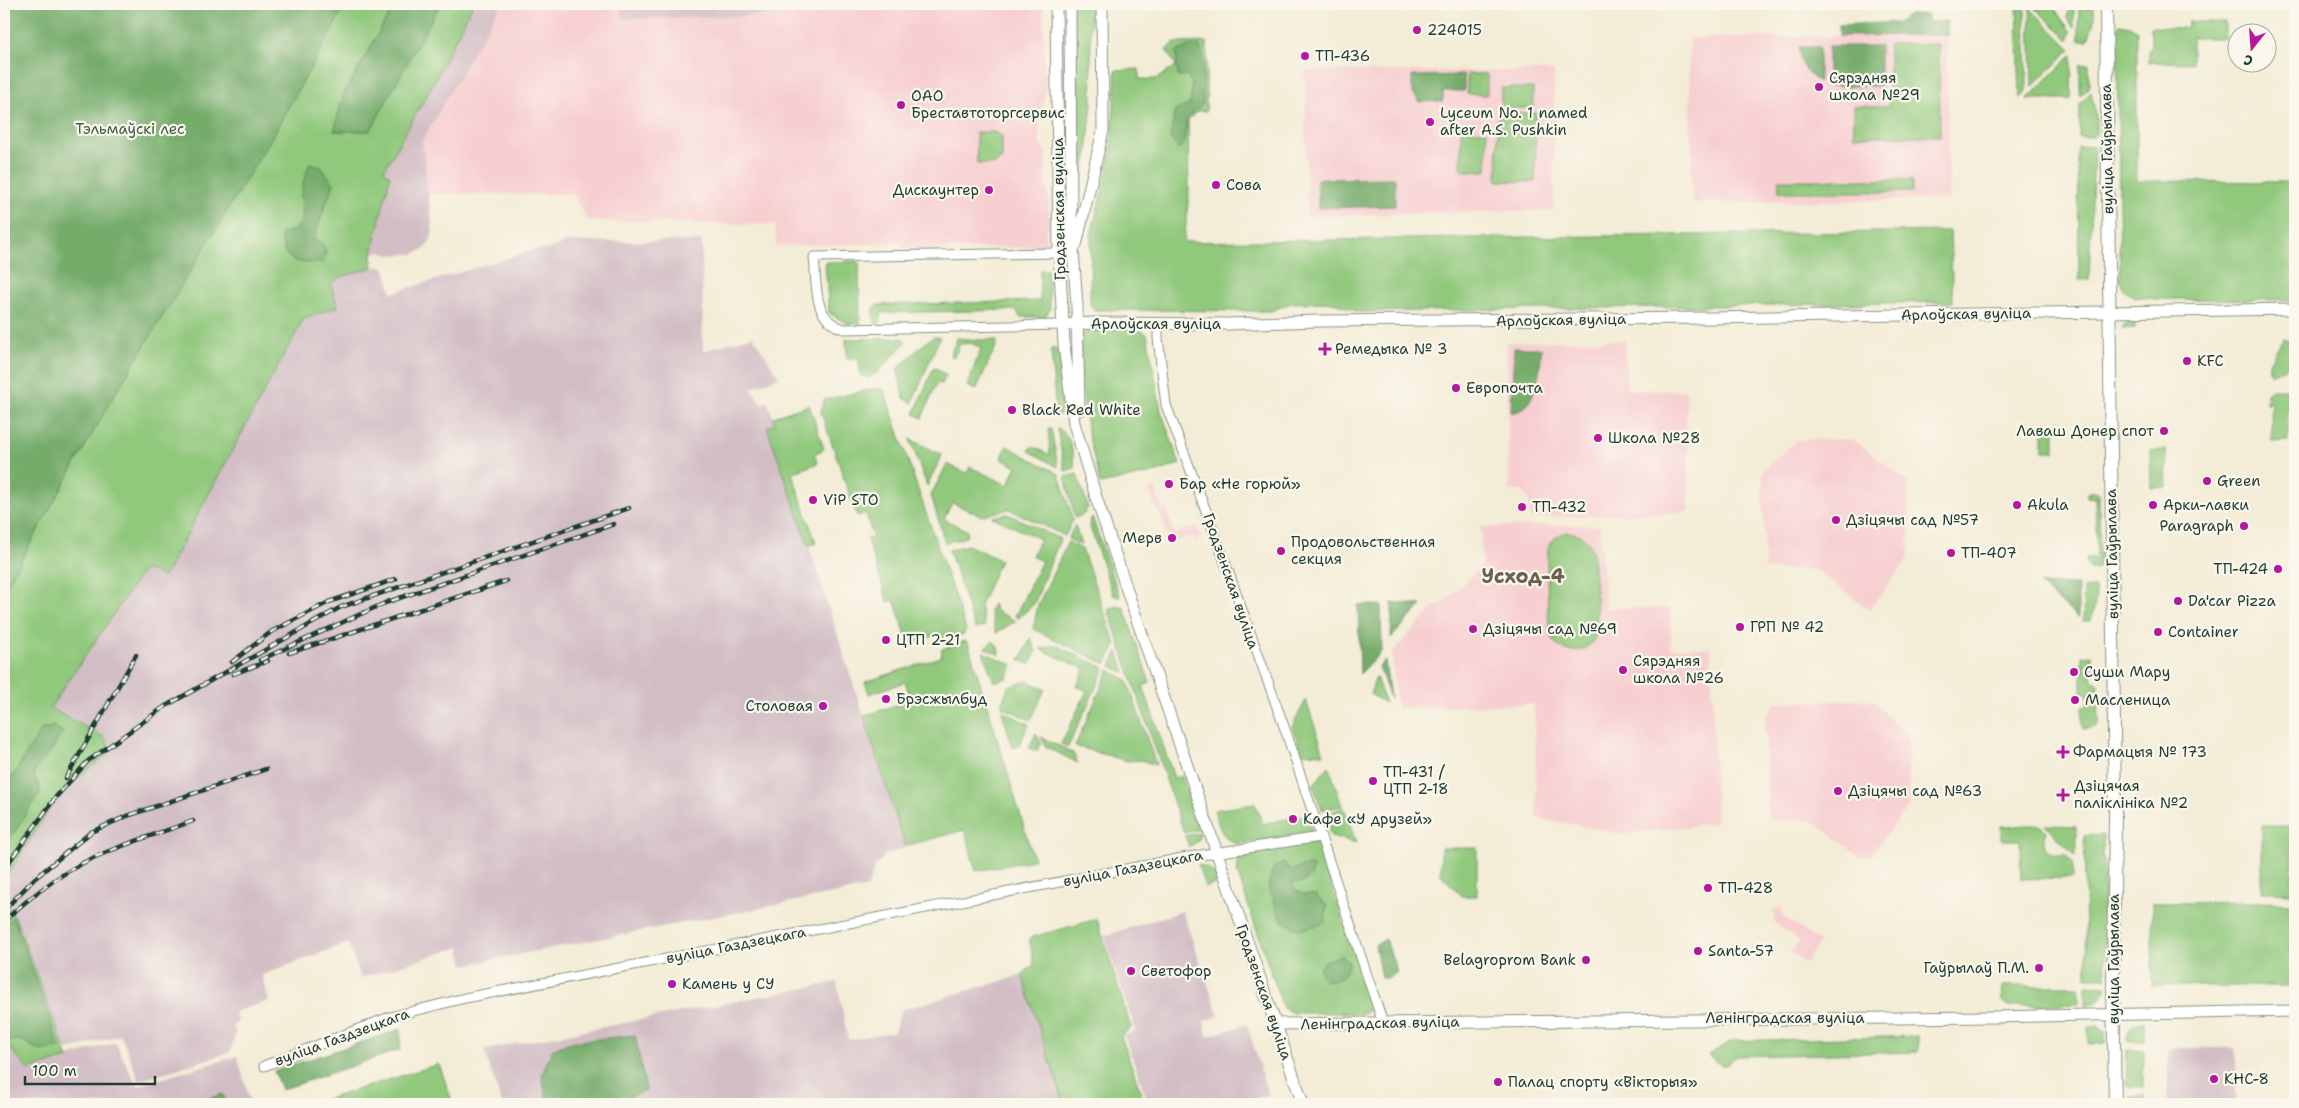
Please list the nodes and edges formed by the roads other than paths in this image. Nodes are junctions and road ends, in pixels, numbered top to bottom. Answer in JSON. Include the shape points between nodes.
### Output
{"nodes":[{"id":1,"x":1056,"y":4,"type":"edge"},
{"id":2,"x":1070,"y":4,"type":"edge"},
{"id":3,"x":1102,"y":4,"type":"edge"},
{"id":4,"x":2106,"y":4,"type":"edge"},
{"id":5,"x":1059,"y":253,"type":"junction"},
{"id":6,"x":1073,"y":256,"type":"junction"},
{"id":7,"x":2295,"y":310,"type":"edge"},
{"id":8,"x":2109,"y":311,"type":"junction"},
{"id":9,"x":1158,"y":323,"type":"junction"},
{"id":10,"x":1077,"y":324,"type":"junction"},
{"id":11,"x":1063,"y":325,"type":"junction"},
{"id":12,"x":1081,"y":442,"type":"junction"},
{"id":13,"x":1320,"y":837,"type":"junction"},
{"id":14,"x":1215,"y":852,"type":"junction"},
{"id":15,"x":2295,"y":1011,"type":"edge"},
{"id":16,"x":2114,"y":1013,"type":"junction"},
{"id":17,"x":1383,"y":1023,"type":"junction"},
{"id":18,"x":1275,"y":1024,"type":"junction"},
{"id":19,"x":264,"y":1066,"type":"dead end"},
{"id":20,"x":1303,"y":1104,"type":"edge"},
{"id":21,"x":2115,"y":1104,"type":"edge"}],
"edges":[{"from":1,"to":5,"type":"main road","name":"Гродзенская вуліца"},
{"from":2,"to":6,"type":"main road","name":"Гродзенская вуліца"},
{"from":3,"to":6,"type":"main road","name":"Гродзенская вуліца","via":[[1103,131]]},
{"from":4,"to":8,"type":"main road","name":"вуліца Гаўрылава"},
{"from":5,"to":11,"type":"main road","name":"Гродзенская вуліца"},
{"from":5,"to":11,"type":"street","name":"Арлоўская вуліца","via":[[814,258],[819,307],[828,322],[838,328]]},
{"from":6,"to":10,"type":"main road","name":"Гродзенская вуліца"},
{"from":7,"to":8,"type":"main road","name":"Арлоўская вуліца"},
{"from":8,"to":9,"type":"main road","name":"Арлоўская вуліца"},
{"from":8,"to":16,"type":"main road","name":"вуліца Гаўрылава","via":[[2116,816]]},
{"from":9,"to":10,"type":"main road","name":"Арлоўская вуліца"},
{"from":9,"to":13,"type":"street","name":"Гродзенская вуліца","via":[[1166,405],[1286,732]]},
{"from":10,"to":11,"type":"main road","name":"Арлоўская вуліца"},
{"from":10,"to":12,"type":"main road","name":"Гродзенская вуліца"},
{"from":11,"to":12,"type":"main road","name":"Гродзенская вуліца","via":[[1072,411]]},
{"from":12,"to":14,"type":"main road","name":"Гродзенская вуліца","via":[[1099,506]]},
{"from":13,"to":14,"type":"street"},
{"from":13,"to":17,"type":"street","name":"Гродзенская вуліца"},
{"from":14,"to":18,"type":"main road","name":"Гродзенская вуліца"},
{"from":14,"to":19,"type":"street","name":"вуліца Газдзецкага","via":[[465,998],[390,1017]]},
{"from":15,"to":16,"type":"main road","name":"Ленінградская вуліца"},
{"from":16,"to":17,"type":"main road","name":"Ленінградская вуліца"},
{"from":16,"to":21,"type":"main road","name":"вуліца Гаўрылава"},
{"from":17,"to":18,"type":"main road","name":"Ленінградская вуліца"},
{"from":18,"to":20,"type":"main road","name":"Гродзенская вуліца"}]}
